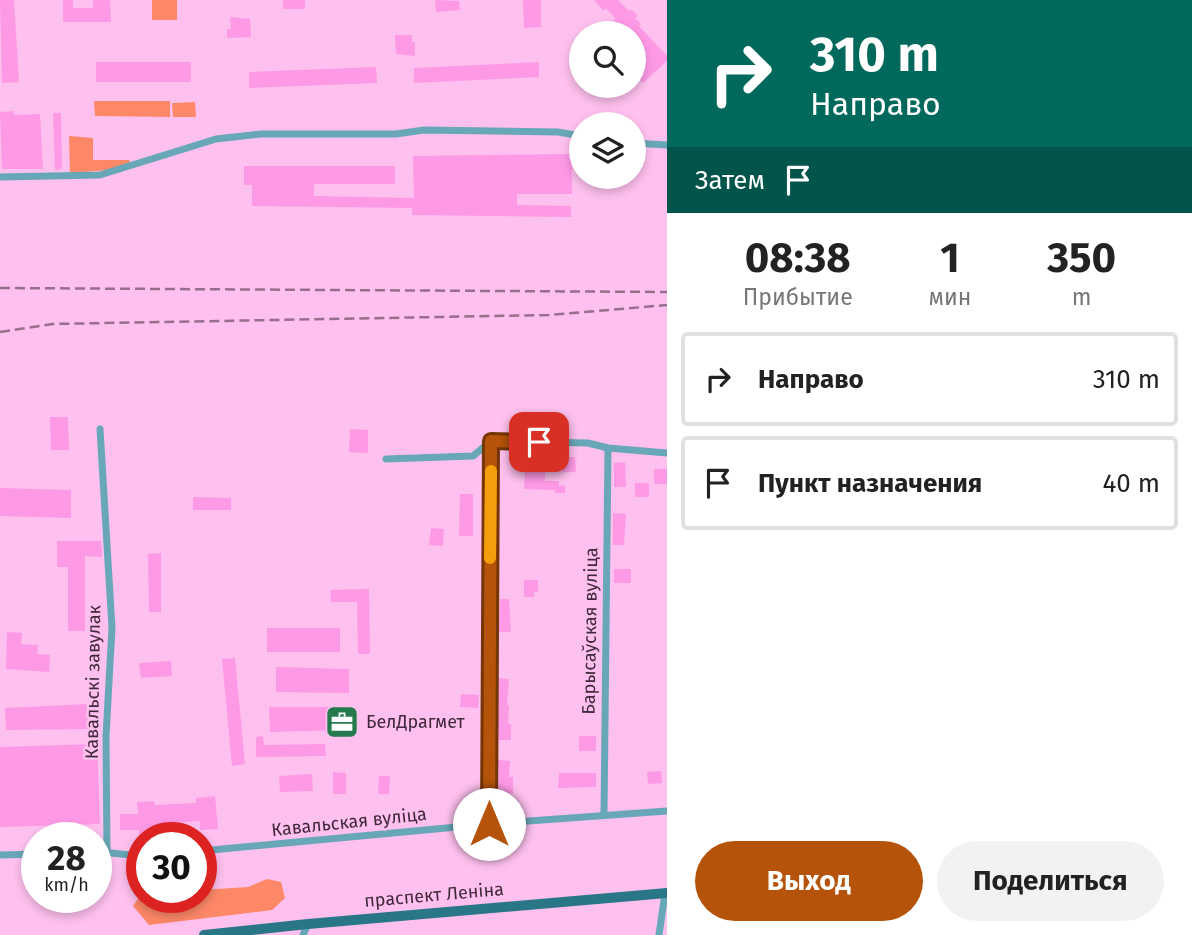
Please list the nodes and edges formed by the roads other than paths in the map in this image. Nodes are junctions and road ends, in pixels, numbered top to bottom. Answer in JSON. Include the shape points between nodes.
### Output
{"nodes":[{"id":1,"x":569,"y":134,"type":"edge"},
{"id":2,"x":646,"y":144,"type":"edge"},
{"id":3,"x":667,"y":145,"type":"edge"},
{"id":4,"x":0,"y":177,"type":"edge"},
{"id":5,"x":100,"y":429,"type":"dead end"},
{"id":6,"x":491,"y":441,"type":"junction"},
{"id":7,"x":608,"y":448,"type":"junction"},
{"id":8,"x":667,"y":453,"type":"edge"},
{"id":9,"x":386,"y":459,"type":"dead end"},
{"id":10,"x":667,"y":811,"type":"edge"},
{"id":11,"x":604,"y":814,"type":"junction"},
{"id":12,"x":107,"y":822,"type":"edge"},
{"id":13,"x":489,"y":824,"type":"junction"},
{"id":14,"x":217,"y":850,"type":"edge"},
{"id":15,"x":21,"y":854,"type":"edge"},
{"id":16,"x":0,"y":855,"type":"edge"},
{"id":17,"x":666,"y":893,"type":"edge"},
{"id":18,"x":308,"y":924,"type":"junction"},
{"id":19,"x":204,"y":935,"type":"edge"},
{"id":20,"x":303,"y":935,"type":"edge"},
{"id":21,"x":659,"y":935,"type":"edge"}],
"edges":[{"from":1,"to":4,"type":"street","via":[[437,130],[261,134],[216,139],[100,175]]},
{"from":2,"to":3,"type":"street"},
{"from":5,"to":12,"type":"street","name":"Кавальскі завулак","via":[[112,628]]},
{"from":6,"to":7,"type":"street","via":[[588,443]]},
{"from":6,"to":9,"type":"street","via":[[473,456]]},
{"from":6,"to":13,"type":"street"},
{"from":7,"to":8,"type":"street"},
{"from":7,"to":11,"type":"street","name":"Барысаўская вуліца"},
{"from":10,"to":11,"type":"street","name":"Кавальская вуліца"},
{"from":11,"to":13,"type":"street","name":"Кавальская вуліца"},
{"from":13,"to":14,"type":"street","name":"Кавальская вуліца"},
{"from":15,"to":16,"type":"street"},
{"from":17,"to":18,"type":"main road","name":"праспект Леніна"},
{"from":17,"to":21,"type":"street"},
{"from":18,"to":19,"type":"main road","name":"праспект Леніна"},
{"from":18,"to":20,"type":"street"}]}
